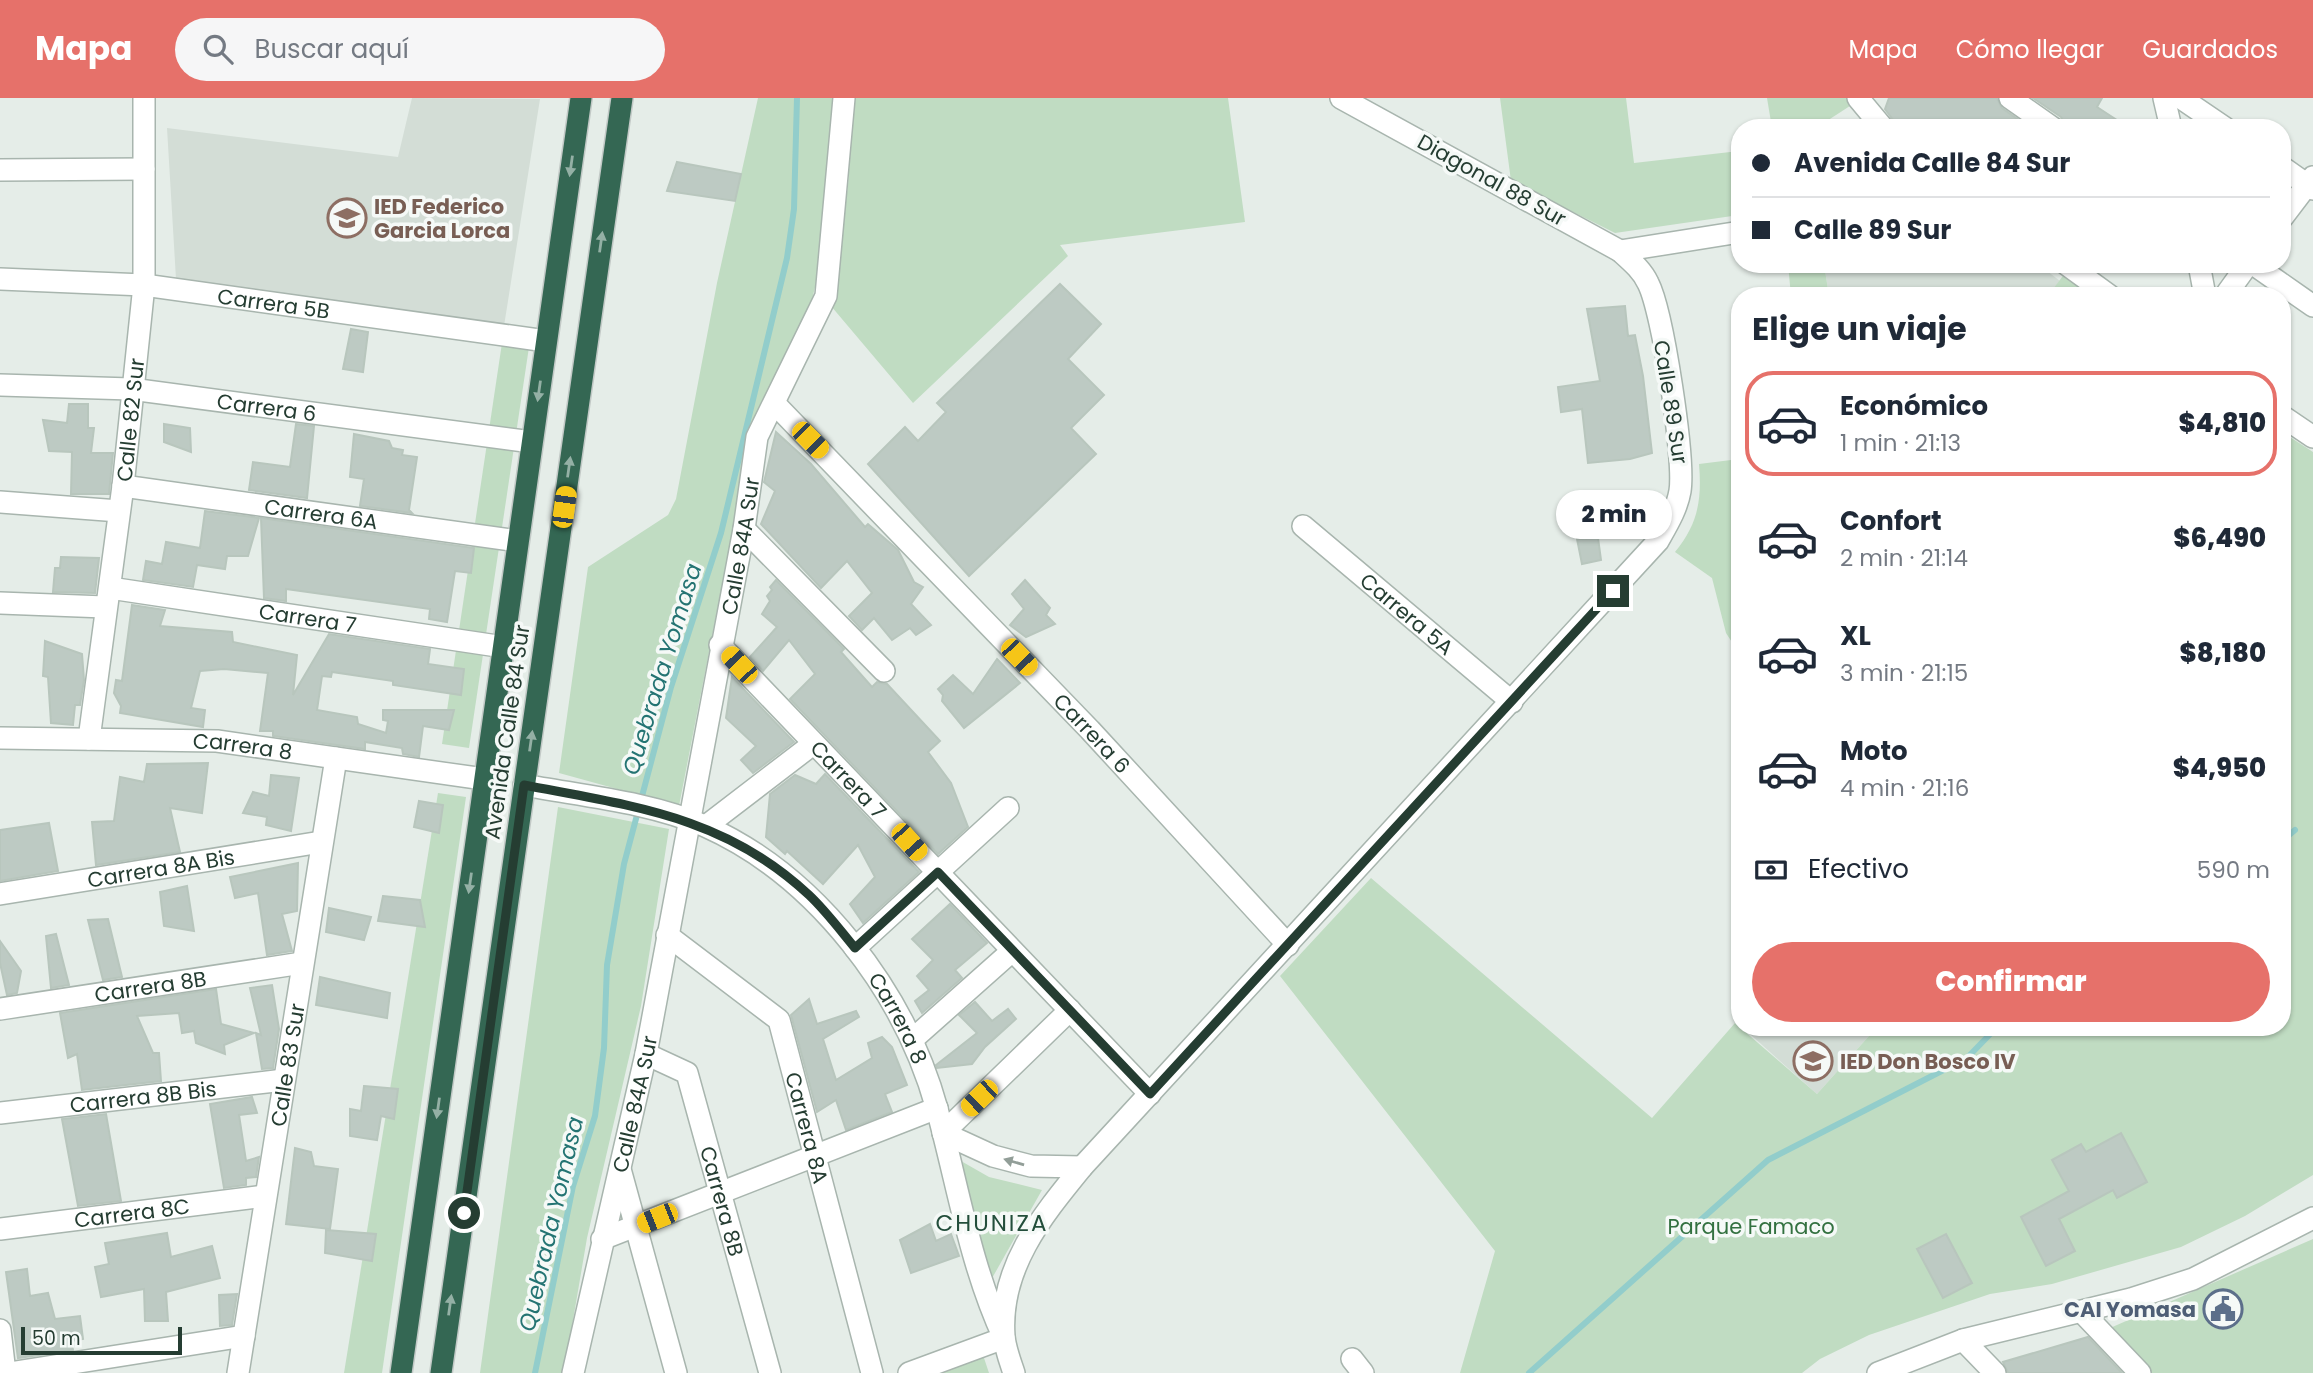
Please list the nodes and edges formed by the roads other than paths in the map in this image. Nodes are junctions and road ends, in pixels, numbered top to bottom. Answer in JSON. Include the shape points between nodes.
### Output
{"nodes":[{"id":1,"x":144,"y":98,"type":"edge"},
{"id":2,"x":581,"y":98,"type":"edge"},
{"id":3,"x":622,"y":98,"type":"edge"},
{"id":4,"x":844,"y":98,"type":"edge"},
{"id":5,"x":1341,"y":98,"type":"edge"},
{"id":6,"x":1858,"y":98,"type":"edge"},
{"id":7,"x":2010,"y":98,"type":"edge"},
{"id":8,"x":2164,"y":98,"type":"edge"},
{"id":9,"x":2181,"y":98,"type":"edge"},
{"id":10,"x":1876,"y":119,"type":"edge"},
{"id":11,"x":2040,"y":119,"type":"edge"},
{"id":12,"x":2169,"y":119,"type":"edge"},
{"id":13,"x":2211,"y":119,"type":"edge"},
{"id":14,"x":144,"y":169,"type":"junction"},
{"id":15,"x":0,"y":170,"type":"edge"},
{"id":16,"x":2291,"y":172,"type":"edge"},
{"id":17,"x":2311,"y":183,"type":"edge"},
{"id":18,"x":2291,"y":207,"type":"edge"},
{"id":19,"x":1731,"y":233,"type":"edge"},
{"id":20,"x":1620,"y":251,"type":"junction"},
{"id":21,"x":1639,"y":268,"type":"joint"},
{"id":22,"x":2078,"y":273,"type":"edge"},
{"id":23,"x":2243,"y":273,"type":"edge"},
{"id":24,"x":2264,"y":273,"type":"edge"},
{"id":25,"x":0,"y":279,"type":"edge"},
{"id":26,"x":144,"y":285,"type":"junction"},
{"id":27,"x":2098,"y":287,"type":"edge"},
{"id":28,"x":2232,"y":287,"type":"edge"},
{"id":29,"x":2284,"y":287,"type":"edge"},
{"id":30,"x":2291,"y":291,"type":"edge"},
{"id":31,"x":2313,"y":306,"type":"edge"},
{"id":32,"x":547,"y":341,"type":"junction"},
{"id":33,"x":0,"y":385,"type":"edge"},
{"id":34,"x":131,"y":389,"type":"junction"},
{"id":35,"x":775,"y":404,"type":"junction"},
{"id":36,"x":2291,"y":422,"type":"edge"},
{"id":37,"x":2313,"y":438,"type":"edge"},
{"id":38,"x":532,"y":442,"type":"junction"},
{"id":39,"x":123,"y":486,"type":"junction"},
{"id":40,"x":0,"y":502,"type":"edge"},
{"id":41,"x":119,"y":511,"type":"junction"},
{"id":42,"x":1303,"y":526,"type":"dead end"},
{"id":43,"x":744,"y":529,"type":"junction"},
{"id":44,"x":518,"y":541,"type":"junction"},
{"id":45,"x":108,"y":598,"type":"junction"},
{"id":46,"x":0,"y":603,"type":"edge"},
{"id":47,"x":720,"y":645,"type":"junction"},
{"id":48,"x":503,"y":647,"type":"junction"},
{"id":49,"x":884,"y":671,"type":"dead end"},
{"id":50,"x":1512,"y":702,"type":"junction"},
{"id":51,"x":0,"y":738,"type":"edge"},
{"id":52,"x":89,"y":739,"type":"junction"},
{"id":53,"x":813,"y":744,"type":"junction"},
{"id":54,"x":335,"y":758,"type":"junction"},
{"id":55,"x":485,"y":779,"type":"junction"},
{"id":56,"x":524,"y":785,"type":"junction"},
{"id":57,"x":1008,"y":808,"type":"dead end"},
{"id":58,"x":697,"y":823,"type":"junction"},
{"id":59,"x":321,"y":842,"type":"junction"},
{"id":60,"x":938,"y":872,"type":"junction"},
{"id":61,"x":0,"y":894,"type":"edge"},
{"id":62,"x":667,"y":935,"type":"junction"},
{"id":63,"x":1288,"y":945,"type":"junction"},
{"id":64,"x":855,"y":948,"type":"junction"},
{"id":65,"x":1012,"y":951,"type":"junction"},
{"id":66,"x":302,"y":963,"type":"junction"},
{"id":67,"x":0,"y":1009,"type":"edge"},
{"id":68,"x":1070,"y":1010,"type":"junction"},
{"id":69,"x":914,"y":1039,"type":"junction"},
{"id":70,"x":646,"y":1054,"type":"junction"},
{"id":71,"x":285,"y":1080,"type":"junction"},
{"id":72,"x":1150,"y":1094,"type":"junction"},
{"id":73,"x":937,"y":1108,"type":"junction"},
{"id":74,"x":0,"y":1113,"type":"edge"},
{"id":75,"x":943,"y":1133,"type":"junction"},
{"id":76,"x":817,"y":1155,"type":"junction"},
{"id":77,"x":1082,"y":1167,"type":"junction"},
{"id":78,"x":620,"y":1168,"type":"junction"},
{"id":79,"x":720,"y":1193,"type":"junction"},
{"id":80,"x":265,"y":1196,"type":"junction"},
{"id":81,"x":2313,"y":1218,"type":"edge"},
{"id":82,"x":636,"y":1226,"type":"junction"},
{"id":83,"x":0,"y":1229,"type":"edge"},
{"id":84,"x":602,"y":1239,"type":"junction"},
{"id":85,"x":2081,"y":1312,"type":"junction"},
{"id":86,"x":244,"y":1336,"type":"junction"},
{"id":87,"x":1004,"y":1338,"type":"junction"},
{"id":88,"x":1963,"y":1340,"type":"junction"},
{"id":89,"x":1,"y":1342,"type":"edge"},
{"id":90,"x":576,"y":1368,"type":"edge"},
{"id":91,"x":7,"y":1373,"type":"edge"},
{"id":92,"x":238,"y":1373,"type":"edge"},
{"id":93,"x":401,"y":1373,"type":"edge"},
{"id":94,"x":441,"y":1373,"type":"edge"},
{"id":95,"x":676,"y":1373,"type":"edge"},
{"id":96,"x":770,"y":1373,"type":"edge"},
{"id":97,"x":872,"y":1373,"type":"edge"},
{"id":98,"x":909,"y":1373,"type":"edge"},
{"id":99,"x":1014,"y":1373,"type":"edge"},
{"id":100,"x":1878,"y":1373,"type":"edge"},
{"id":101,"x":1996,"y":1373,"type":"edge"},
{"id":102,"x":2140,"y":1373,"type":"edge"}],
"edges":[{"from":1,"to":14,"type":"street","name":"Calle 82 Sur"},
{"from":2,"to":32,"type":"highway","name":"Avenida Calle 84 Sur","one_way":true},
{"from":56,"to":3,"type":"highway","name":"Avenida Calle 84 Sur","one_way":true},
{"from":4,"to":35,"type":"street","name":"Calle 84A Sur","via":[[825,296]]},
{"from":5,"to":20,"type":"street","name":"Diagonal 88 Sur"},
{"from":6,"to":10,"type":"street"},
{"from":7,"to":11,"type":"street"},
{"from":8,"to":12,"type":"street"},
{"from":9,"to":13,"type":"street"},
{"from":14,"to":15,"type":"street"},
{"from":14,"to":26,"type":"street","name":"Calle 82 Sur"},
{"from":16,"to":17,"type":"street"},
{"from":17,"to":18,"type":"street"},
{"from":19,"to":20,"type":"street"},
{"from":20,"to":21,"type":"street","name":"Diagonal 88 Sur"},
{"from":21,"to":50,"type":"street","name":"Calle 89 Sur","via":[[1657,310],[1682,472],[1680,494],[1658,541]]},
{"from":22,"to":27,"type":"street"},
{"from":23,"to":28,"type":"street"},
{"from":24,"to":29,"type":"street"},
{"from":25,"to":26,"type":"street","name":"Carrera 5B"},
{"from":26,"to":32,"type":"street","name":"Carrera 5B"},
{"from":26,"to":34,"type":"street","name":"Calle 82 Sur"},
{"from":30,"to":31,"type":"street"},
{"from":32,"to":38,"type":"highway","name":"Avenida Calle 84 Sur","one_way":true},
{"from":33,"to":34,"type":"street","name":"Carrera 6"},
{"from":34,"to":38,"type":"street","name":"Carrera 6"},
{"from":34,"to":39,"type":"street","name":"Calle 82 Sur"},
{"from":35,"to":43,"type":"street","name":"Calle 84A Sur","via":[[757,437]]},
{"from":35,"to":63,"type":"street","name":"Carrera 6","via":[[1090,730]]},
{"from":36,"to":37,"type":"street"},
{"from":38,"to":44,"type":"highway","name":"Avenida Calle 84 Sur"},
{"from":39,"to":41,"type":"street","name":"Calle 82 Sur"},
{"from":39,"to":44,"type":"street","name":"Carrera 6A"},
{"from":40,"to":41,"type":"street"},
{"from":41,"to":45,"type":"street","name":"Calle 82 Sur"},
{"from":42,"to":50,"type":"street","name":"Carrera 5A"},
{"from":43,"to":47,"type":"street","name":"Calle 84A Sur"},
{"from":43,"to":49,"type":"street"},
{"from":44,"to":48,"type":"highway","name":"Avenida Calle 84 Sur"},
{"from":45,"to":46,"type":"street","name":"Carrera 7"},
{"from":45,"to":48,"type":"street","name":"Carrera 7"},
{"from":45,"to":52,"type":"street","name":"Calle 82 Sur"},
{"from":47,"to":53,"type":"street","name":"Carrera 7"},
{"from":47,"to":58,"type":"street","name":"Calle 84A Sur"},
{"from":48,"to":55,"type":"highway","name":"Avenida Calle 84 Sur"},
{"from":50,"to":63,"type":"street","name":"Calle 89 Sur"},
{"from":51,"to":52,"type":"street","name":"Carrera 8"},
{"from":52,"to":54,"type":"street","name":"Carrera 8","via":[[217,741]]},
{"from":53,"to":58,"type":"street"},
{"from":53,"to":60,"type":"street","name":"Carrera 7"},
{"from":54,"to":55,"type":"street","name":"Carrera 8"},
{"from":54,"to":59,"type":"street","name":"Calle 83 Sur"},
{"from":55,"to":93,"type":"highway","name":"Avenida Calle 84 Sur","one_way":true},
{"from":56,"to":58,"type":"street","name":"Carrera 8"},
{"from":94,"to":56,"type":"highway","name":"Avenida Calle 84 Sur","one_way":true},
{"from":57,"to":60,"type":"street"},
{"from":58,"to":62,"type":"street","name":"Calle 84A Sur"},
{"from":58,"to":64,"type":"street","name":"Carrera 8","via":[[765,859],[810,896]]},
{"from":59,"to":61,"type":"street","name":"Carrera 8A Bis"},
{"from":59,"to":66,"type":"street","name":"Calle 83 Sur"},
{"from":60,"to":64,"type":"street"},
{"from":60,"to":65,"type":"street","name":"Carrera 7"},
{"from":62,"to":70,"type":"street","name":"Calle 84A Sur"},
{"from":62,"to":76,"type":"street","name":"Carrera 8A","via":[[779,1020]]},
{"from":63,"to":72,"type":"street","name":"Calle 89 Sur"},
{"from":64,"to":69,"type":"street","name":"Carrera 8"},
{"from":65,"to":68,"type":"street","name":"Carrera 7"},
{"from":65,"to":69,"type":"street"},
{"from":66,"to":67,"type":"street","name":"Carrera 8B"},
{"from":66,"to":71,"type":"street","name":"Calle 83 Sur"},
{"from":68,"to":72,"type":"street","name":"Carrera 7"},
{"from":68,"to":75,"type":"street"},
{"from":69,"to":73,"type":"street","name":"Carrera 8"},
{"from":70,"to":78,"type":"street","name":"Calle 84A Sur"},
{"from":70,"to":79,"type":"street","name":"Carrera 8B","via":[[687,1073]]},
{"from":71,"to":74,"type":"street","name":"Carrera 8B Bis"},
{"from":71,"to":80,"type":"street","name":"Calle 83 Sur"},
{"from":72,"to":77,"type":"street","name":"Calle 89 Sur"},
{"from":73,"to":75,"type":"street","name":"Carrera 8"},
{"from":73,"to":76,"type":"street"},
{"from":77,"to":75,"type":"street","one_way":true,"via":[[1031,1166],[993,1156]]},
{"from":75,"to":87,"type":"street","name":"Carrera 8","via":[[984,1294]]},
{"from":76,"to":79,"type":"street"},
{"from":76,"to":97,"type":"street","name":"Carrera 8A"},
{"from":77,"to":87,"type":"street","name":"Calle 89 Sur","via":[[1027,1240],[1005,1301]]},
{"from":78,"to":82,"type":"street"},
{"from":78,"to":84,"type":"street","name":"Calle 84A Sur"},
{"from":79,"to":82,"type":"street"},
{"from":79,"to":96,"type":"street","name":"Carrera 8B"},
{"from":80,"to":83,"type":"street","name":"Carrera 8C"},
{"from":80,"to":86,"type":"street","name":"Calle 83 Sur"},
{"from":81,"to":85,"type":"street","via":[[2193,1279]]},
{"from":82,"to":84,"type":"street"},
{"from":82,"to":95,"type":"street"},
{"from":84,"to":90,"type":"street","name":"Calle 84A Sur"},
{"from":85,"to":88,"type":"street"},
{"from":85,"to":102,"type":"street"},
{"from":86,"to":91,"type":"street"},
{"from":86,"to":92,"type":"street","name":"Calle 83 Sur"},
{"from":87,"to":98,"type":"street"},
{"from":87,"to":99,"type":"street","name":"Calle 89 Sur"},
{"from":88,"to":100,"type":"street"},
{"from":88,"to":101,"type":"street"},
{"from":89,"to":91,"type":"street"}]}
